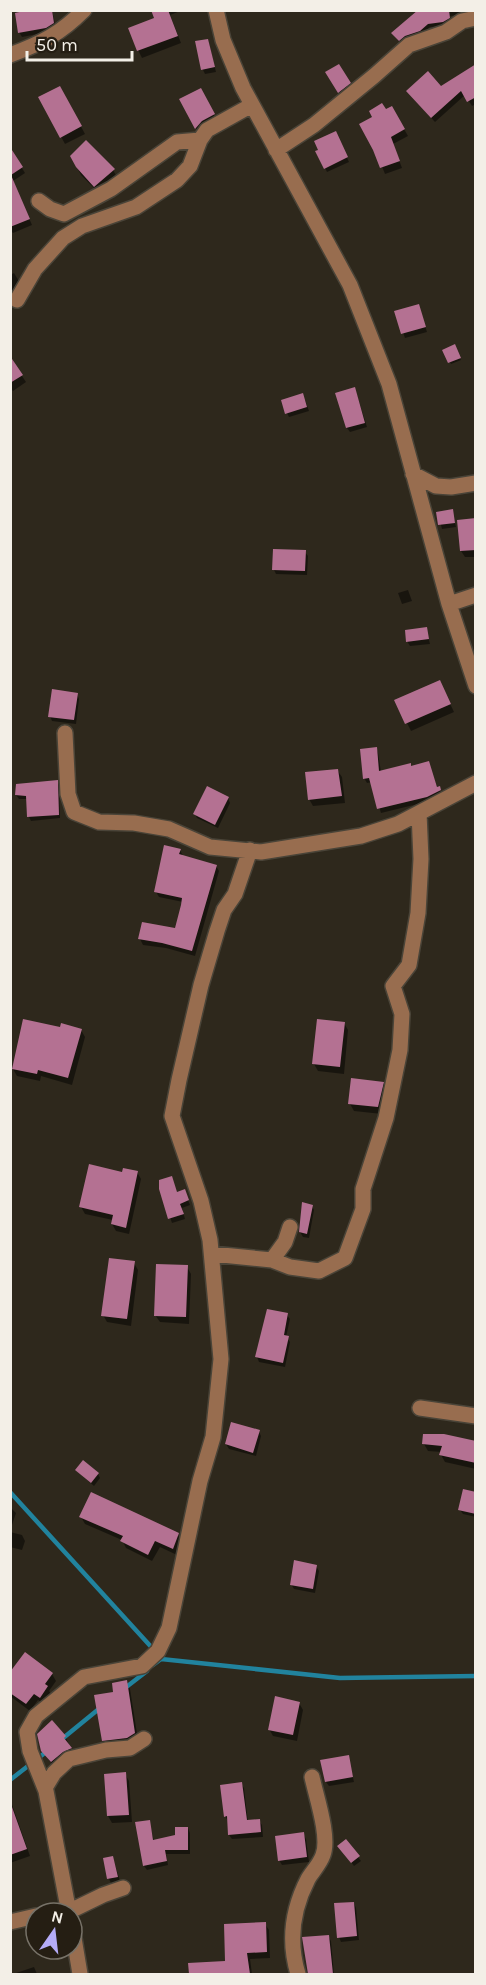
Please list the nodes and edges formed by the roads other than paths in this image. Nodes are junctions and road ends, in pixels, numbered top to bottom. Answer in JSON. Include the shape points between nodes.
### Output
{"nodes":[{"id":1,"x":84,"y":10,"type":"edge"},
{"id":2,"x":216,"y":10,"type":"edge"},
{"id":3,"x":476,"y":18,"type":"edge"},
{"id":4,"x":10,"y":55,"type":"edge"},
{"id":5,"x":252,"y":105,"type":"junction"},
{"id":6,"x":200,"y":140,"type":"junction"},
{"id":7,"x":276,"y":150,"type":"junction"},
{"id":8,"x":39,"y":201,"type":"dead end"},
{"id":9,"x":17,"y":300,"type":"dead end"},
{"id":10,"x":413,"y":474,"type":"junction"},
{"id":11,"x":476,"y":483,"type":"edge"},
{"id":12,"x":476,"y":595,"type":"edge"},
{"id":13,"x":449,"y":604,"type":"junction"},
{"id":14,"x":476,"y":686,"type":"edge"},
{"id":15,"x":65,"y":733,"type":"dead end"},
{"id":16,"x":476,"y":783,"type":"edge"},
{"id":17,"x":419,"y":813,"type":"junction"},
{"id":18,"x":250,"y":850,"type":"junction"},
{"id":19,"x":291,"y":1227,"type":"dead end"},
{"id":20,"x":212,"y":1254,"type":"junction"},
{"id":21,"x":272,"y":1260,"type":"junction"},
{"id":22,"x":420,"y":1408,"type":"dead end"},
{"id":23,"x":476,"y":1416,"type":"edge"},
{"id":24,"x":144,"y":1739,"type":"dead end"},
{"id":25,"x":312,"y":1777,"type":"dead end"},
{"id":26,"x":45,"y":1788,"type":"junction"},
{"id":27,"x":123,"y":1888,"type":"dead end"},
{"id":28,"x":66,"y":1901,"type":"edge"},
{"id":29,"x":84,"y":1905,"type":"edge"},
{"id":30,"x":298,"y":1974,"type":"edge"}],
"edges":[{"from":1,"to":4,"type":"street","via":[[64,29]]},
{"from":2,"to":5,"type":"street","via":[[224,40]]},
{"from":3,"to":7,"type":"street","via":[[409,45],[314,125]]},
{"from":5,"to":6,"type":"street","via":[[207,130]]},
{"from":5,"to":7,"type":"street"},
{"from":6,"to":8,"type":"street","via":[[177,142],[111,189],[64,214]]},
{"from":6,"to":9,"type":"street","via":[[190,165],[177,180],[136,207],[82,226],[63,238],[35,269]]},
{"from":7,"to":10,"type":"street","via":[[350,285],[389,384]]},
{"from":10,"to":11,"type":"street","via":[[436,486]]},
{"from":10,"to":13,"type":"street"},
{"from":12,"to":13,"type":"street"},
{"from":13,"to":14,"type":"street"},
{"from":15,"to":18,"type":"street","via":[[68,794],[74,812],[99,822],[170,829],[210,847]]},
{"from":16,"to":17,"type":"street"},
{"from":17,"to":18,"type":"street","via":[[361,836],[261,852]]},
{"from":17,"to":21,"type":"street","via":[[418,913],[409,965],[393,986],[402,1014],[400,1050],[386,1118],[363,1190],[363,1209],[345,1258],[319,1271]]},
{"from":18,"to":20,"type":"street","via":[[217,931],[172,1116],[201,1201]]},
{"from":19,"to":21,"type":"street"},
{"from":20,"to":21,"type":"street"},
{"from":20,"to":26,"type":"street","via":[[221,1359],[213,1437],[169,1628],[158,1651],[142,1666],[84,1677],[36,1716],[27,1732]]},
{"from":22,"to":23,"type":"street"},
{"from":24,"to":26,"type":"street","via":[[130,1748],[69,1759]]},
{"from":25,"to":30,"type":"street","via":[[324,1835],[323,1854],[294,1912],[292,1935]]},
{"from":26,"to":28,"type":"street"},
{"from":27,"to":29,"type":"street"}]}
